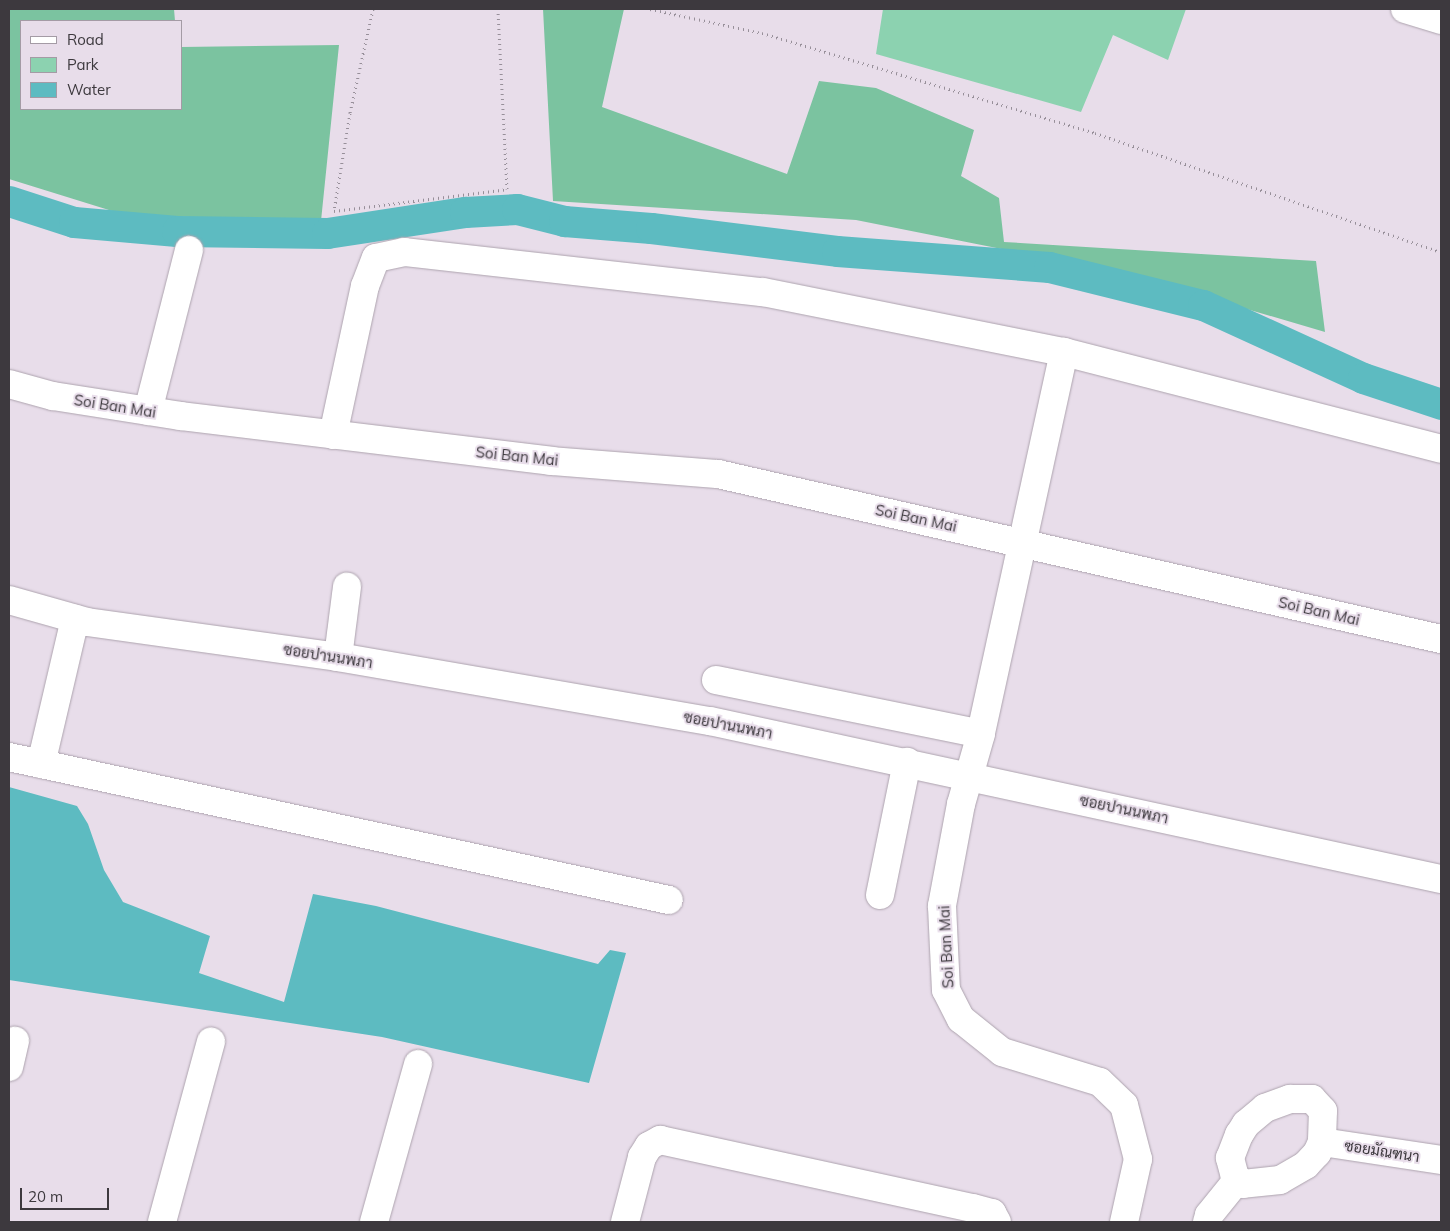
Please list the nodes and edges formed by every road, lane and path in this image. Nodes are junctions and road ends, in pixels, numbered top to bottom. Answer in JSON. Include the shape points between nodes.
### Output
{"nodes":[{"id":1,"x":374,"y":9,"type":"edge"},
{"id":2,"x":498,"y":9,"type":"edge"},
{"id":3,"x":650,"y":9,"type":"edge"},
{"id":4,"x":1405,"y":9,"type":"edge"},
{"id":5,"x":1441,"y":20,"type":"edge"},
{"id":6,"x":189,"y":250,"type":"dead end"},
{"id":7,"x":1441,"y":252,"type":"edge"},
{"id":8,"x":1064,"y":352,"type":"junction"},
{"id":9,"x":9,"y":384,"type":"edge"},
{"id":10,"x":148,"y":411,"type":"junction"},
{"id":11,"x":333,"y":435,"type":"junction"},
{"id":12,"x":1441,"y":449,"type":"edge"},
{"id":13,"x":1022,"y":541,"type":"junction"},
{"id":14,"x":347,"y":587,"type":"dead end"},
{"id":15,"x":9,"y":600,"type":"edge"},
{"id":16,"x":75,"y":619,"type":"junction"},
{"id":17,"x":1441,"y":639,"type":"edge"},
{"id":18,"x":338,"y":657,"type":"junction"},
{"id":19,"x":716,"y":680,"type":"dead end"},
{"id":20,"x":981,"y":734,"type":"junction"},
{"id":21,"x":9,"y":757,"type":"edge"},
{"id":22,"x":907,"y":762,"type":"junction"},
{"id":23,"x":41,"y":764,"type":"junction"},
{"id":24,"x":970,"y":775,"type":"junction"},
{"id":25,"x":1441,"y":879,"type":"edge"},
{"id":26,"x":880,"y":895,"type":"dead end"},
{"id":27,"x":669,"y":900,"type":"dead end"},
{"id":28,"x":15,"y":1041,"type":"dead end"},
{"id":29,"x":211,"y":1042,"type":"dead end"},
{"id":30,"x":418,"y":1064,"type":"dead end"},
{"id":31,"x":9,"y":1067,"type":"edge"},
{"id":32,"x":1322,"y":1142,"type":"junction"},
{"id":33,"x":1441,"y":1160,"type":"edge"},
{"id":34,"x":1238,"y":1179,"type":"junction"},
{"id":35,"x":162,"y":1222,"type":"edge"},
{"id":36,"x":374,"y":1222,"type":"edge"},
{"id":37,"x":625,"y":1222,"type":"edge"},
{"id":38,"x":997,"y":1222,"type":"edge"},
{"id":39,"x":1124,"y":1222,"type":"edge"},
{"id":40,"x":1207,"y":1222,"type":"edge"}],
"edges":[{"from":1,"to":2,"type":"path","via":[[350,113],[334,211],[507,189]]},
{"from":3,"to":7,"type":"path","via":[[762,33],[1095,133]]},
{"from":4,"to":5,"type":"street"},
{"from":6,"to":10,"type":"street"},
{"from":8,"to":11,"type":"street","via":[[763,292],[404,252],[376,258],[365,286]]},
{"from":8,"to":12,"type":"street"},
{"from":8,"to":13,"type":"street","name":"Soi Ban Mai"},
{"from":9,"to":10,"type":"street","name":"Soi Ban Mai","via":[[53,396]]},
{"from":10,"to":11,"type":"street","name":"Soi Ban Mai"},
{"from":11,"to":13,"type":"street","name":"Soi Ban Mai","via":[[551,461],[718,474]]},
{"from":13,"to":17,"type":"street","name":"Soi Ban Mai"},
{"from":13,"to":20,"type":"street","name":"Soi Ban Mai"},
{"from":14,"to":18,"type":"street"},
{"from":15,"to":16,"type":"street","name":"ซอยปานนพภา"},
{"from":16,"to":18,"type":"street","name":"ซอยปานนพภา"},
{"from":16,"to":23,"type":"street"},
{"from":18,"to":22,"type":"street","name":"ซอยปานนพภา","via":[[710,721]]},
{"from":19,"to":20,"type":"street"},
{"from":20,"to":24,"type":"street","name":"Soi Ban Mai"},
{"from":21,"to":23,"type":"street"},
{"from":22,"to":24,"type":"street","name":"ซอยปานนพภา"},
{"from":22,"to":26,"type":"street"},
{"from":23,"to":27,"type":"street"},
{"from":24,"to":25,"type":"street","name":"ซอยปานนพภา"},
{"from":24,"to":39,"type":"street","name":"Soi Ban Mai","via":[[961,804],[942,906],[946,990],[960,1019],[1002,1052],[1100,1082],[1124,1105],[1138,1159]]},
{"from":28,"to":31,"type":"street"},
{"from":29,"to":35,"type":"street"},
{"from":30,"to":36,"type":"street"},
{"from":32,"to":33,"type":"street","name":"ซอยมัณฑนา"},
{"from":32,"to":34,"type":"street","name":"ซอยมัณฑนา","via":[[1306,1165],[1288,1176],[1253,1184]]},
{"from":32,"to":34,"type":"street","name":"ซอยมัณฑนา","via":[[1323,1111],[1312,1099],[1276,1102],[1255,1116],[1238,1135],[1230,1158],[1231,1169]]},
{"from":34,"to":40,"type":"street"},
{"from":37,"to":38,"type":"street","via":[[642,1157],[649,1146],[660,1140],[973,1208],[992,1214]]}]}
